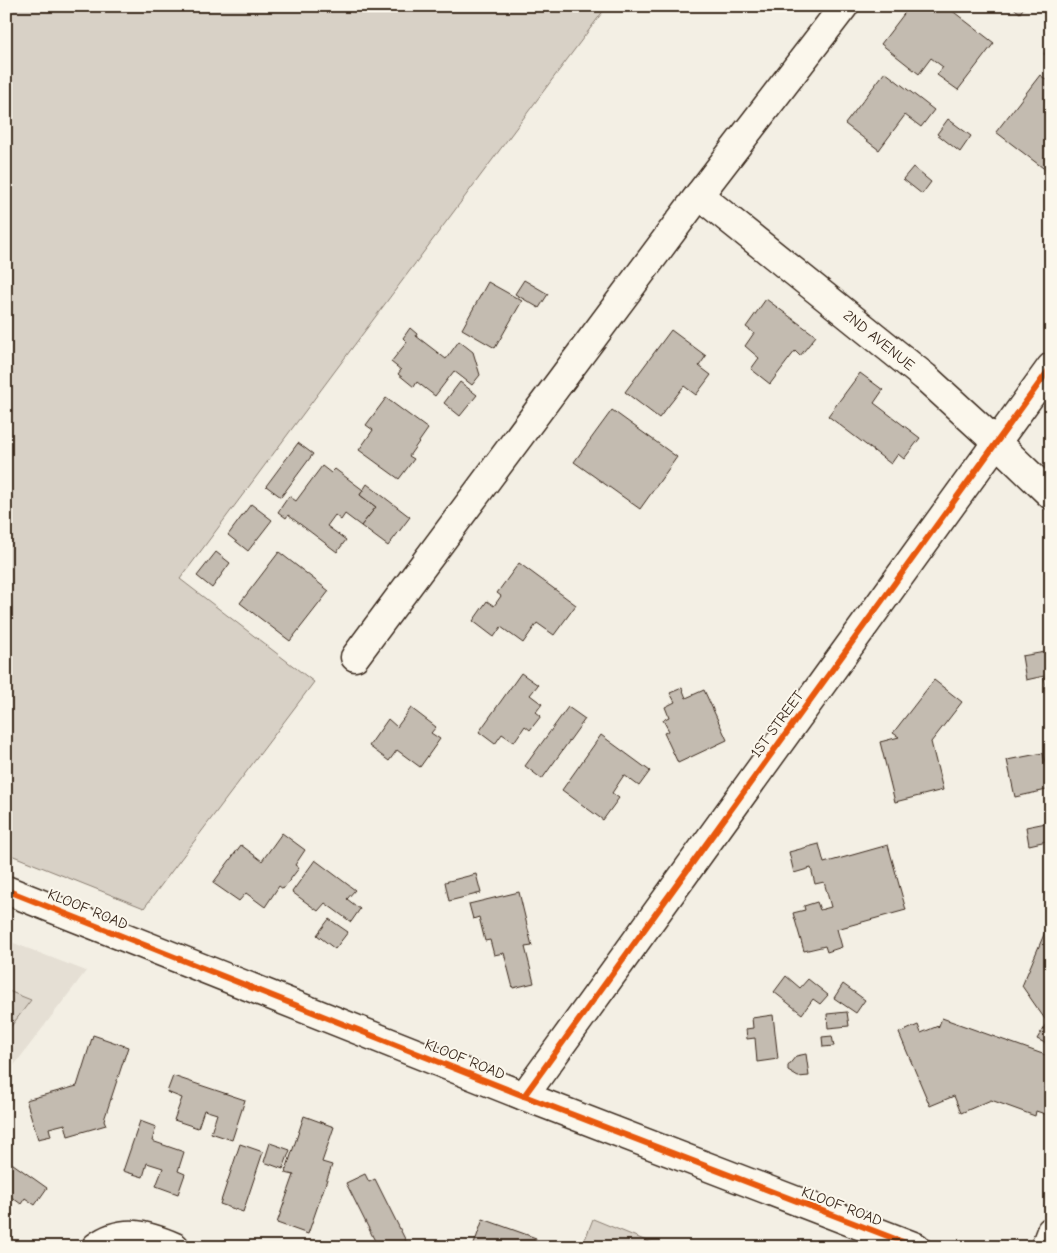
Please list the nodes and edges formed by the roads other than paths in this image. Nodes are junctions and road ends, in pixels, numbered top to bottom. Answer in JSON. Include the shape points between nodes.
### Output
{"nodes":[{"id":1,"x":844,"y":6,"type":"edge"},
{"id":2,"x":699,"y":195,"type":"junction"},
{"id":3,"x":1051,"y":367,"type":"edge"},
{"id":4,"x":996,"y":442,"type":"junction"},
{"id":5,"x":1051,"y":495,"type":"edge"},
{"id":6,"x":355,"y":657,"type":"dead end"},
{"id":7,"x":6,"y":890,"type":"edge"},
{"id":8,"x":524,"y":1096,"type":"junction"},
{"id":9,"x":1051,"y":1231,"type":"edge"},
{"id":10,"x":864,"y":1238,"type":"edge"},
{"id":11,"x":96,"y":1247,"type":"edge"},
{"id":12,"x":175,"y":1247,"type":"edge"},
{"id":13,"x":916,"y":1247,"type":"edge"},
{"id":14,"x":1045,"y":1247,"type":"edge"}],
"edges":[{"from":1,"to":2,"type":"street"},
{"from":2,"to":4,"type":"street","name":"2ND AVENUE","via":[[925,377]]},
{"from":2,"to":6,"type":"street"},
{"from":3,"to":4,"type":"street","name":"1ST STREET"},
{"from":4,"to":5,"type":"street","name":"2ND AVENUE"},
{"from":4,"to":8,"type":"street","name":"1ST STREET"},
{"from":7,"to":8,"type":"street","name":"KLOOF ROAD"},
{"from":8,"to":10,"type":"street","name":"KLOOF ROAD"},
{"from":9,"to":14,"type":"street"},
{"from":10,"to":13,"type":"street","name":"KLOOF ROAD"},
{"from":11,"to":12,"type":"street","via":[[107,1238],[136,1233]]}]}
